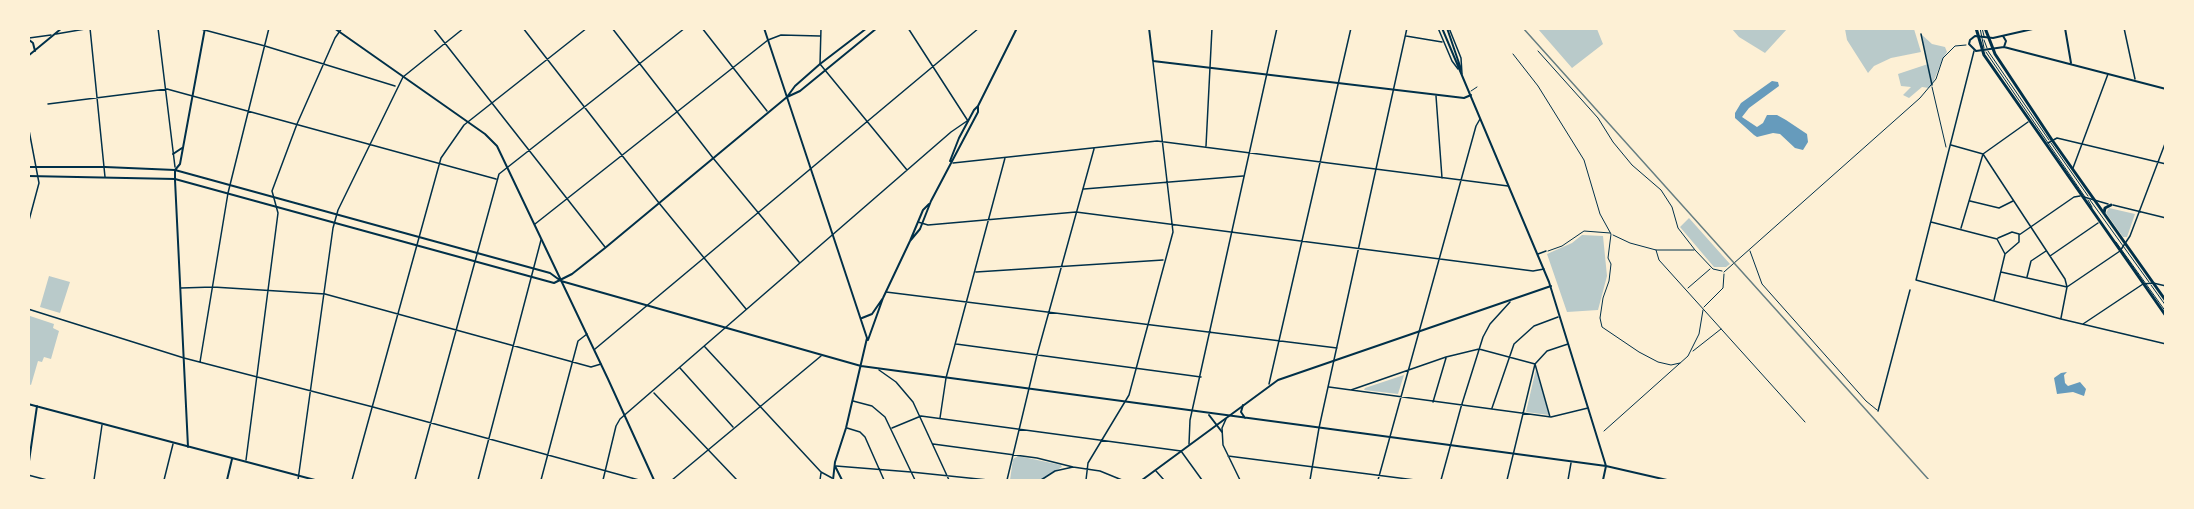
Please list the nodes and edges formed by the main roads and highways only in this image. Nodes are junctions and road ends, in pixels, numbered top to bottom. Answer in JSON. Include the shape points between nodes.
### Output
{"nodes":[{"id":1,"x":62,"y":28,"type":"edge"},
{"id":2,"x":334,"y":28,"type":"edge"},
{"id":3,"x":764,"y":28,"type":"edge"},
{"id":4,"x":867,"y":28,"type":"edge"},
{"id":5,"x":878,"y":28,"type":"edge"},
{"id":6,"x":1017,"y":28,"type":"edge"},
{"id":7,"x":1149,"y":28,"type":"edge"},
{"id":8,"x":1440,"y":28,"type":"edge"},
{"id":9,"x":1448,"y":28,"type":"edge"},
{"id":10,"x":1980,"y":28,"type":"edge"},
{"id":11,"x":2037,"y":28,"type":"edge"},
{"id":12,"x":2065,"y":28,"type":"edge"},
{"id":13,"x":205,"y":29,"type":"edge"},
{"id":14,"x":2003,"y":36,"type":"junction"},
{"id":15,"x":1982,"y":37,"type":"junction"},
{"id":16,"x":28,"y":39,"type":"edge"},
{"id":17,"x":2004,"y":47,"type":"junction"},
{"id":18,"x":1987,"y":50,"type":"junction"},
{"id":19,"x":35,"y":51,"type":"junction"},
{"id":20,"x":28,"y":56,"type":"edge"},
{"id":21,"x":2071,"y":63,"type":"junction"},
{"id":22,"x":1462,"y":75,"type":"junction"},
{"id":23,"x":2166,"y":89,"type":"edge"},
{"id":24,"x":1471,"y":95,"type":"junction"},
{"id":25,"x":787,"y":97,"type":"junction"},
{"id":26,"x":2049,"y":143,"type":"junction"},
{"id":27,"x":182,"y":148,"type":"junction"},
{"id":28,"x":173,"y":154,"type":"road end"},
{"id":29,"x":28,"y":167,"type":"edge"},
{"id":30,"x":176,"y":170,"type":"junction"},
{"id":31,"x":28,"y":177,"type":"edge"},
{"id":32,"x":175,"y":179,"type":"junction"},
{"id":33,"x":931,"y":201,"type":"junction"},
{"id":34,"x":2111,"y":205,"type":"road end"},
{"id":35,"x":2104,"y":213,"type":"junction"},
{"id":36,"x":910,"y":241,"type":"junction"},
{"id":37,"x":2123,"y":248,"type":"junction"},
{"id":38,"x":561,"y":281,"type":"junction"},
{"id":39,"x":2148,"y":283,"type":"junction"},
{"id":40,"x":1551,"y":286,"type":"junction"},
{"id":41,"x":883,"y":298,"type":"junction"},
{"id":42,"x":2166,"y":301,"type":"edge"},
{"id":43,"x":2166,"y":314,"type":"edge"},
{"id":44,"x":861,"y":318,"type":"junction"},
{"id":45,"x":867,"y":344,"type":"junction"},
{"id":46,"x":861,"y":366,"type":"junction"},
{"id":47,"x":28,"y":404,"type":"edge"},
{"id":48,"x":1243,"y":405,"type":"junction"},
{"id":49,"x":37,"y":406,"type":"junction"},
{"id":50,"x":1207,"y":413,"type":"junction"},
{"id":51,"x":1228,"y":416,"type":"junction"},
{"id":52,"x":1245,"y":418,"type":"junction"},
{"id":53,"x":1218,"y":424,"type":"junction"},
{"id":54,"x":1222,"y":432,"type":"road end"},
{"id":55,"x":188,"y":447,"type":"junction"},
{"id":56,"x":232,"y":459,"type":"junction"},
{"id":57,"x":835,"y":466,"type":"junction"},
{"id":58,"x":1606,"y":466,"type":"junction"},
{"id":59,"x":28,"y":468,"type":"edge"},
{"id":60,"x":833,"y":479,"type":"edge"},
{"id":61,"x":226,"y":480,"type":"edge"},
{"id":62,"x":315,"y":480,"type":"edge"},
{"id":63,"x":654,"y":480,"type":"edge"},
{"id":64,"x":842,"y":480,"type":"edge"},
{"id":65,"x":1142,"y":480,"type":"edge"},
{"id":66,"x":1604,"y":480,"type":"edge"},
{"id":67,"x":1667,"y":480,"type":"edge"}],
"edges":[{"from":1,"to":19,"type":"main road"},
{"from":2,"to":38,"type":"main road","via":[[494,142]]},
{"from":3,"to":25,"type":"main road"},
{"from":4,"to":25,"type":"main road","via":[[820,64]]},
{"from":5,"to":25,"type":"main road","via":[[800,91]]},
{"from":6,"to":33,"type":"main road"},
{"from":7,"to":24,"type":"main road","via":[[1153,62],[1464,98]]},
{"from":8,"to":22,"type":"main road"},
{"from":9,"to":22,"type":"main road"},
{"from":10,"to":15,"type":"main road"},
{"from":10,"to":15,"type":"main road"},
{"from":11,"to":14,"type":"main road"},
{"from":12,"to":21,"type":"main road"},
{"from":13,"to":27,"type":"main road"},
{"from":14,"to":15,"type":"main road"},
{"from":14,"to":17,"type":"main road"},
{"from":15,"to":18,"type":"main road"},
{"from":15,"to":18,"type":"main road"},
{"from":15,"to":18,"type":"main road","via":[[1972,38],[1968,44],[1974,51]]},
{"from":16,"to":19,"type":"main road"},
{"from":17,"to":18,"type":"main road"},
{"from":17,"to":21,"type":"main road"},
{"from":18,"to":26,"type":"main road"},
{"from":18,"to":26,"type":"main road","via":[[2029,121]]},
{"from":19,"to":20,"type":"main road"},
{"from":21,"to":23,"type":"main road"},
{"from":22,"to":24,"type":"main road"},
{"from":24,"to":40,"type":"main road"},
{"from":25,"to":38,"type":"main road"},
{"from":25,"to":44,"type":"main road"},
{"from":26,"to":35,"type":"main road","via":[[2073,168]]},
{"from":26,"to":37,"type":"main road","via":[[2080,196]]},
{"from":27,"to":28,"type":"main road"},
{"from":27,"to":30,"type":"main road"},
{"from":29,"to":30,"type":"main road"},
{"from":30,"to":32,"type":"main road"},
{"from":30,"to":38,"type":"main road","via":[[550,273]]},
{"from":31,"to":32,"type":"main road"},
{"from":32,"to":38,"type":"main road","via":[[554,283]]},
{"from":32,"to":55,"type":"main road"},
{"from":33,"to":36,"type":"main road"},
{"from":33,"to":36,"type":"main road"},
{"from":34,"to":35,"type":"main road"},
{"from":35,"to":37,"type":"main road"},
{"from":36,"to":41,"type":"main road"},
{"from":37,"to":39,"type":"main road"},
{"from":37,"to":39,"type":"main road"},
{"from":38,"to":46,"type":"main road"},
{"from":38,"to":63,"type":"main road"},
{"from":39,"to":42,"type":"main road"},
{"from":39,"to":43,"type":"main road"},
{"from":40,"to":48,"type":"main road","via":[[1269,385]]},
{"from":40,"to":58,"type":"main road"},
{"from":41,"to":44,"type":"main road","via":[[872,314]]},
{"from":41,"to":45,"type":"main road"},
{"from":44,"to":45,"type":"main road"},
{"from":45,"to":46,"type":"main road"},
{"from":46,"to":50,"type":"main road"},
{"from":46,"to":57,"type":"main road"},
{"from":47,"to":49,"type":"main road"},
{"from":48,"to":51,"type":"main road"},
{"from":48,"to":52,"type":"main road","via":[[1241,412]]},
{"from":49,"to":55,"type":"main road"},
{"from":49,"to":59,"type":"main road"},
{"from":50,"to":51,"type":"main road"},
{"from":50,"to":53,"type":"main road"},
{"from":51,"to":52,"type":"main road"},
{"from":51,"to":53,"type":"main road"},
{"from":52,"to":58,"type":"main road"},
{"from":53,"to":54,"type":"main road"},
{"from":53,"to":65,"type":"main road"},
{"from":55,"to":56,"type":"main road"},
{"from":56,"to":61,"type":"main road"},
{"from":56,"to":62,"type":"main road"},
{"from":57,"to":60,"type":"main road"},
{"from":57,"to":64,"type":"main road"},
{"from":58,"to":66,"type":"main road"},
{"from":58,"to":67,"type":"main road"}]}
